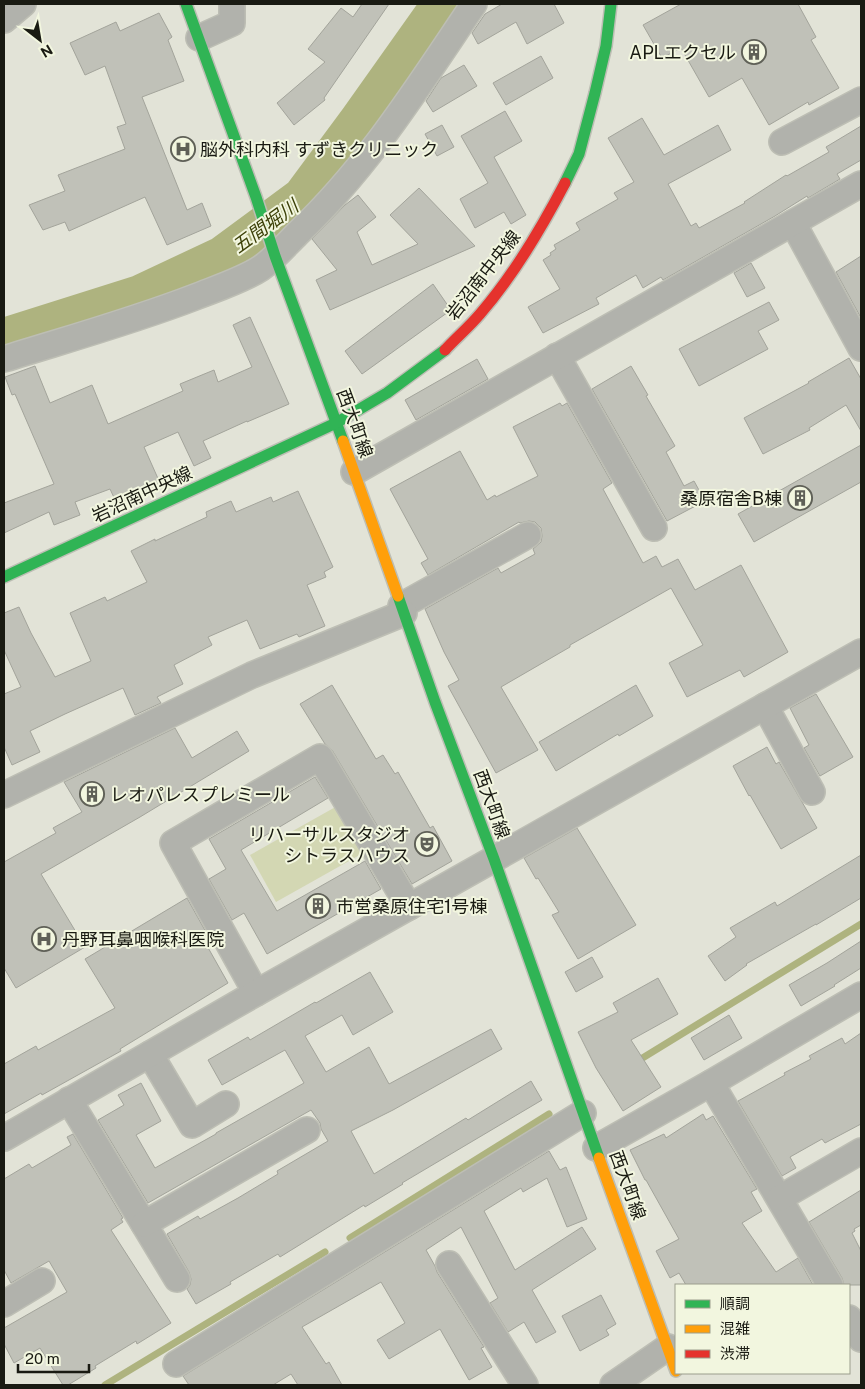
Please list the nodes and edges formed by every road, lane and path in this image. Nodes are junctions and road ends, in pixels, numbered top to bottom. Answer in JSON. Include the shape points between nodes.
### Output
{"nodes":[{"id":1,"x":23,"y":4,"type":"edge"},
{"id":2,"x":186,"y":4,"type":"edge"},
{"id":3,"x":232,"y":4,"type":"edge"},
{"id":4,"x":474,"y":4,"type":"edge"},
{"id":5,"x":611,"y":4,"type":"edge"},
{"id":6,"x":4,"y":20,"type":"edge"},
{"id":7,"x":199,"y":38,"type":"junction"},
{"id":8,"x":861,"y":100,"type":"edge"},
{"id":9,"x":782,"y":142,"type":"dead end"},
{"id":10,"x":858,"y":193,"type":"edge"},
{"id":11,"x":793,"y":223,"type":"junction"},
{"id":12,"x":274,"y":253,"type":"junction"},
{"id":13,"x":861,"y":348,"type":"edge"},
{"id":14,"x":558,"y":356,"type":"junction"},
{"id":15,"x":4,"y":358,"type":"edge"},
{"id":16,"x":336,"y":423,"type":"junction"},
{"id":17,"x":354,"y":472,"type":"junction"},
{"id":18,"x":654,"y":528,"type":"dead end"},
{"id":19,"x":528,"y":535,"type":"dead end"},
{"id":20,"x":4,"y":577,"type":"edge"},
{"id":21,"x":402,"y":609,"type":"junction"},
{"id":22,"x":861,"y":652,"type":"edge"},
{"id":23,"x":765,"y":706,"type":"junction"},
{"id":24,"x":812,"y":792,"type":"dead end"},
{"id":25,"x":4,"y":795,"type":"edge"},
{"id":26,"x":494,"y":860,"type":"junction"},
{"id":27,"x":409,"y":907,"type":"junction"},
{"id":28,"x":256,"y":993,"type":"junction"},
{"id":29,"x":861,"y":995,"type":"edge"},
{"id":30,"x":150,"y":1054,"type":"junction"},
{"id":31,"x":711,"y":1084,"type":"junction"},
{"id":32,"x":69,"y":1100,"type":"junction"},
{"id":33,"x":226,"y":1104,"type":"dead end"},
{"id":34,"x":583,"y":1113,"type":"junction"},
{"id":35,"x":307,"y":1130,"type":"dead end"},
{"id":36,"x":4,"y":1138,"type":"edge"},
{"id":37,"x":596,"y":1148,"type":"junction"},
{"id":38,"x":861,"y":1151,"type":"edge"},
{"id":39,"x":780,"y":1198,"type":"junction"},
{"id":40,"x":144,"y":1224,"type":"junction"},
{"id":41,"x":448,"y":1264,"type":"dead end"},
{"id":42,"x":177,"y":1279,"type":"dead end"},
{"id":43,"x":42,"y":1280,"type":"dead end"},
{"id":44,"x":829,"y":1284,"type":"edge"},
{"id":45,"x":4,"y":1304,"type":"edge"},
{"id":46,"x":668,"y":1347,"type":"junction"},
{"id":47,"x":176,"y":1364,"type":"dead end"},
{"id":48,"x":675,"y":1368,"type":"edge"},
{"id":49,"x":525,"y":1385,"type":"edge"},
{"id":50,"x":613,"y":1385,"type":"edge"}],
"edges":[{"from":1,"to":6,"type":"street"},
{"from":2,"to":7,"type":"street"},
{"from":3,"to":7,"type":"street","via":[[232,23]]},
{"from":4,"to":12,"type":"street","via":[[384,137],[349,181]]},
{"from":5,"to":16,"type":"street","name":"岩沼南中央線","via":[[606,46],[579,154],[548,216],[516,267],[480,314],[442,353],[388,393]]},
{"from":7,"to":12,"type":"street","name":"西大町線"},
{"from":8,"to":9,"type":"street"},
{"from":10,"to":11,"type":"street"},
{"from":11,"to":13,"type":"street"},
{"from":11,"to":14,"type":"street"},
{"from":12,"to":15,"type":"street","via":[[260,268],[162,310]]},
{"from":12,"to":16,"type":"street","name":"西大町線"},
{"from":14,"to":17,"type":"street"},
{"from":14,"to":18,"type":"street"},
{"from":16,"to":17,"type":"street","name":"西大町線"},
{"from":16,"to":20,"type":"street","name":"岩沼南中央線"},
{"from":17,"to":21,"type":"street","name":"西大町線"},
{"from":19,"to":21,"type":"street"},
{"from":21,"to":25,"type":"street","via":[[252,675]]},
{"from":21,"to":26,"type":"street","name":"西大町線"},
{"from":22,"to":23,"type":"street"},
{"from":23,"to":24,"type":"street"},
{"from":23,"to":26,"type":"street"},
{"from":26,"to":27,"type":"street"},
{"from":26,"to":34,"type":"street","name":"西大町線"},
{"from":27,"to":28,"type":"street"},
{"from":27,"to":28,"type":"street","via":[[320,757],[173,843]]},
{"from":28,"to":30,"type":"street"},
{"from":29,"to":31,"type":"street"},
{"from":30,"to":32,"type":"street"},
{"from":30,"to":33,"type":"street","via":[[192,1125]]},
{"from":31,"to":37,"type":"street"},
{"from":31,"to":39,"type":"street"},
{"from":32,"to":36,"type":"street"},
{"from":32,"to":40,"type":"street"},
{"from":34,"to":37,"type":"street","name":"西大町線"},
{"from":34,"to":47,"type":"street"},
{"from":35,"to":40,"type":"street"},
{"from":37,"to":46,"type":"street","name":"西大町線"},
{"from":38,"to":39,"type":"street"},
{"from":39,"to":44,"type":"street"},
{"from":40,"to":42,"type":"street"},
{"from":41,"to":49,"type":"street"},
{"from":43,"to":45,"type":"street"},
{"from":46,"to":48,"type":"street","name":"西大町線"},
{"from":46,"to":50,"type":"street"}]}
